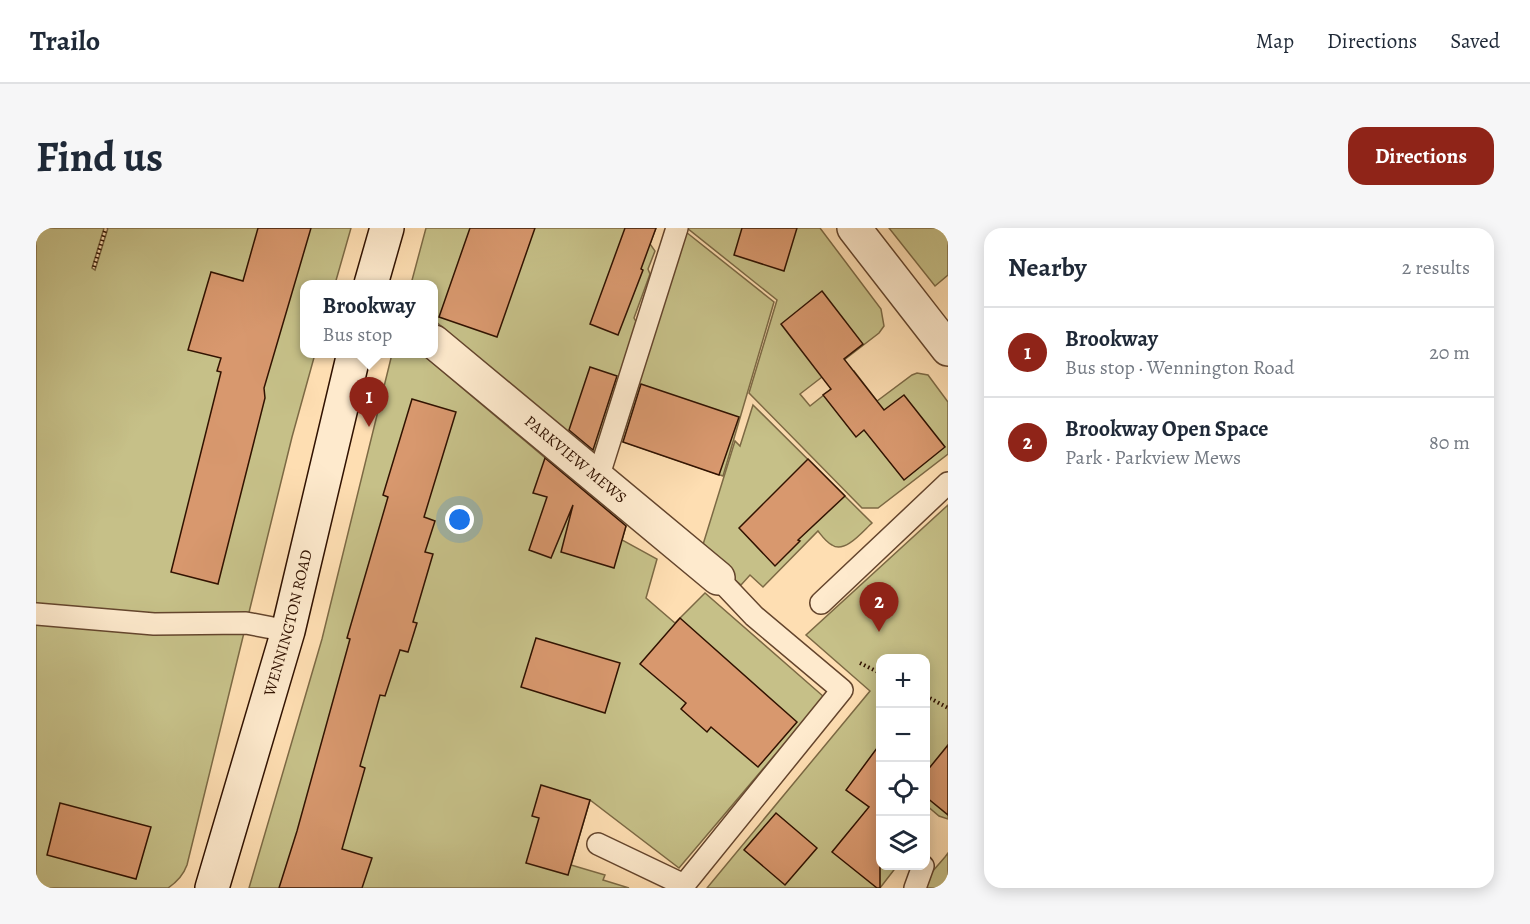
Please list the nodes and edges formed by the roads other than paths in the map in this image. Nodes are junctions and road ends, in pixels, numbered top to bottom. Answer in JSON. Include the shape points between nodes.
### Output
{"nodes":[{"id":1,"x":387,"y":228,"type":"edge"},
{"id":2,"x":677,"y":228,"type":"edge"},
{"id":3,"x":854,"y":228,"type":"edge"},
{"id":4,"x":372,"y":280,"type":"edge"},
{"id":5,"x":438,"y":345,"type":"edge"},
{"id":6,"x":948,"y":349,"type":"edge"},
{"id":7,"x":353,"y":358,"type":"edge"},
{"id":8,"x":598,"y":478,"type":"junction"},
{"id":9,"x":948,"y":483,"type":"edge"},
{"id":10,"x":718,"y":578,"type":"joint"},
{"id":11,"x":821,"y":603,"type":"dead end"},
{"id":12,"x":36,"y":614,"type":"edge"},
{"id":13,"x":288,"y":631,"type":"junction"},
{"id":14,"x":598,"y":844,"type":"dead end"},
{"id":15,"x":922,"y":870,"type":"edge"},
{"id":16,"x":212,"y":888,"type":"edge"},
{"id":17,"x":915,"y":888,"type":"edge"}],
"edges":[{"from":1,"to":4,"type":"main road"},
{"from":2,"to":8,"type":"lane"},
{"from":3,"to":6,"type":"main road"},
{"from":5,"to":8,"type":"main road","name":"PARKVIEW MEWS"},
{"from":7,"to":13,"type":"main road","name":"WENNINGTON ROAD"},
{"from":8,"to":10,"type":"main road","name":"PARKVIEW MEWS"},
{"from":9,"to":11,"type":"lane"},
{"from":10,"to":14,"type":"lane","via":[[754,616],[842,690],[684,885]]},
{"from":12,"to":13,"type":"lane","via":[[154,624],[246,623]]},
{"from":13,"to":16,"type":"main road","name":"WENNINGTON ROAD"},
{"from":15,"to":17,"type":"lane"}]}
